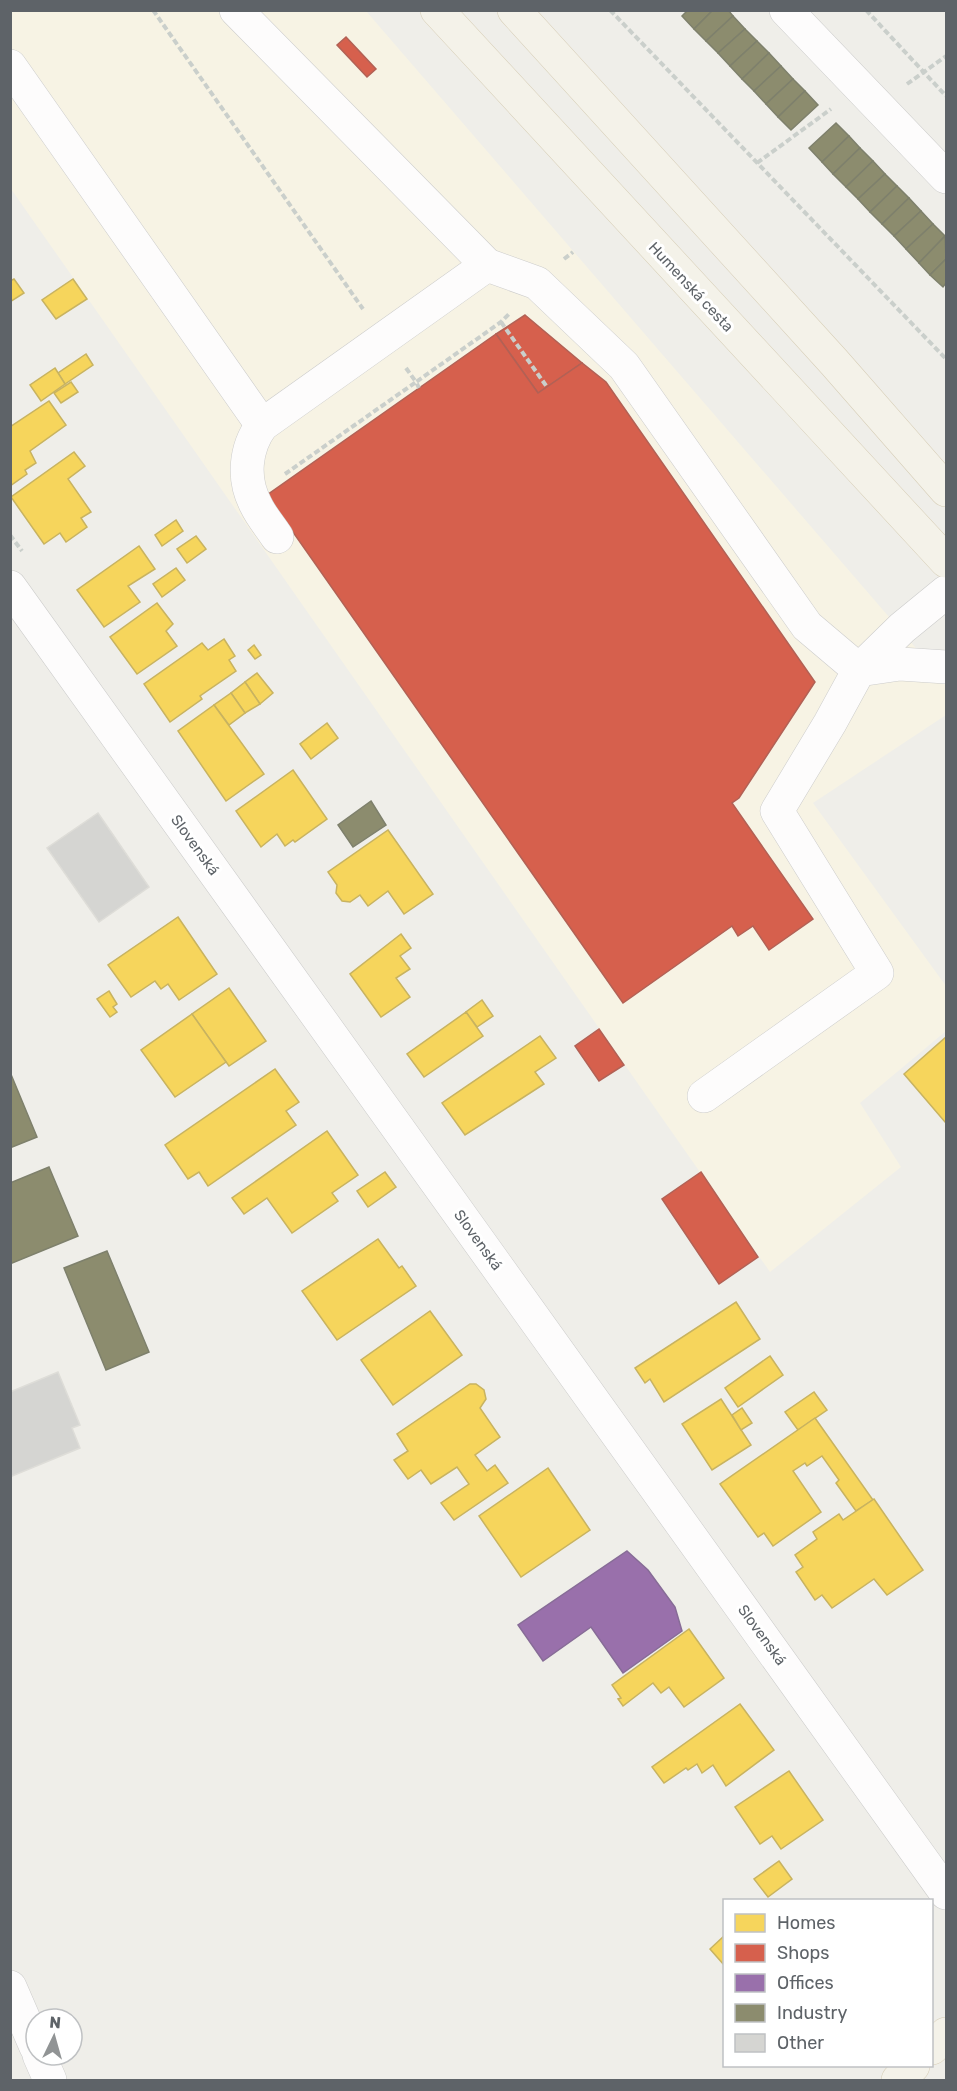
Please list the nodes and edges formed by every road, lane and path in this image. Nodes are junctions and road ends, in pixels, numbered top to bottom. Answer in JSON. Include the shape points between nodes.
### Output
{"nodes":[{"id":1,"x":153,"y":10,"type":"edge"},
{"id":2,"x":236,"y":10,"type":"edge"},
{"id":3,"x":437,"y":10,"type":"edge"},
{"id":4,"x":514,"y":10,"type":"edge"},
{"id":5,"x":610,"y":10,"type":"edge"},
{"id":6,"x":786,"y":10,"type":"edge"},
{"id":7,"x":866,"y":10,"type":"edge"},
{"id":8,"x":946,"y":56,"type":"edge"},
{"id":9,"x":10,"y":66,"type":"edge"},
{"id":10,"x":924,"y":73,"type":"junction"},
{"id":11,"x":868,"y":95,"type":"junction"},
{"id":12,"x":946,"y":96,"type":"edge"},
{"id":13,"x":758,"y":163,"type":"junction"},
{"id":14,"x":946,"y":177,"type":"edge"},
{"id":15,"x":573,"y":252,"type":"dead end"},
{"id":16,"x":487,"y":265,"type":"junction"},
{"id":17,"x":537,"y":283,"type":"junction"},
{"id":18,"x":501,"y":322,"type":"junction"},
{"id":19,"x":384,"y":338,"type":"junction"},
{"id":20,"x":946,"y":358,"type":"edge"},
{"id":21,"x":416,"y":382,"type":"junction"},
{"id":22,"x":547,"y":387,"type":"dead end"},
{"id":23,"x":419,"y":388,"type":"dead end"},
{"id":24,"x":262,"y":425,"type":"junction"},
{"id":25,"x":946,"y":490,"type":"edge"},
{"id":26,"x":253,"y":497,"type":"junction"},
{"id":27,"x":277,"y":537,"type":"dead end"},
{"id":28,"x":946,"y":561,"type":"edge"},
{"id":29,"x":10,"y":587,"type":"edge"},
{"id":30,"x":946,"y":592,"type":"edge"},
{"id":31,"x":946,"y":667,"type":"edge"},
{"id":32,"x":859,"y":670,"type":"junction"},
{"id":33,"x":704,"y":1096,"type":"dead end"},
{"id":34,"x":946,"y":1893,"type":"edge"},
{"id":35,"x":10,"y":1987,"type":"edge"},
{"id":36,"x":24,"y":2019,"type":"edge"},
{"id":37,"x":946,"y":2034,"type":"edge"},
{"id":38,"x":933,"y":2047,"type":"edge"},
{"id":39,"x":913,"y":2067,"type":"edge"},
{"id":40,"x":898,"y":2080,"type":"edge"}],
"edges":[{"from":1,"to":19,"type":"path"},
{"from":2,"to":16,"type":"street"},
{"from":3,"to":28,"type":"main road","name":"Humenská cesta"},
{"from":4,"to":25,"type":"main road"},
{"from":5,"to":13,"type":"path"},
{"from":6,"to":11,"type":"street"},
{"from":7,"to":10,"type":"path"},
{"from":8,"to":10,"type":"path"},
{"from":9,"to":24,"type":"street"},
{"from":10,"to":11,"type":"path"},
{"from":10,"to":12,"type":"path"},
{"from":11,"to":13,"type":"path"},
{"from":11,"to":14,"type":"street"},
{"from":13,"to":20,"type":"path"},
{"from":15,"to":17,"type":"path"},
{"from":16,"to":17,"type":"street"},
{"from":16,"to":19,"type":"street"},
{"from":17,"to":18,"type":"path"},
{"from":17,"to":32,"type":"street","via":[[624,366],[807,626]]},
{"from":18,"to":21,"type":"path"},
{"from":18,"to":22,"type":"path"},
{"from":19,"to":21,"type":"path"},
{"from":19,"to":24,"type":"street"},
{"from":21,"to":23,"type":"path"},
{"from":21,"to":26,"type":"path"},
{"from":24,"to":26,"type":"street","via":[[252,438],[246,471]]},
{"from":26,"to":27,"type":"street"},
{"from":29,"to":34,"type":"street","name":"Slovenská"},
{"from":30,"to":32,"type":"street"},
{"from":31,"to":32,"type":"street","via":[[900,664]]},
{"from":32,"to":33,"type":"street","via":[[777,811],[877,973]]},
{"from":35,"to":36,"type":"street"},
{"from":37,"to":38,"type":"main road"},
{"from":39,"to":40,"type":"main road"}]}
